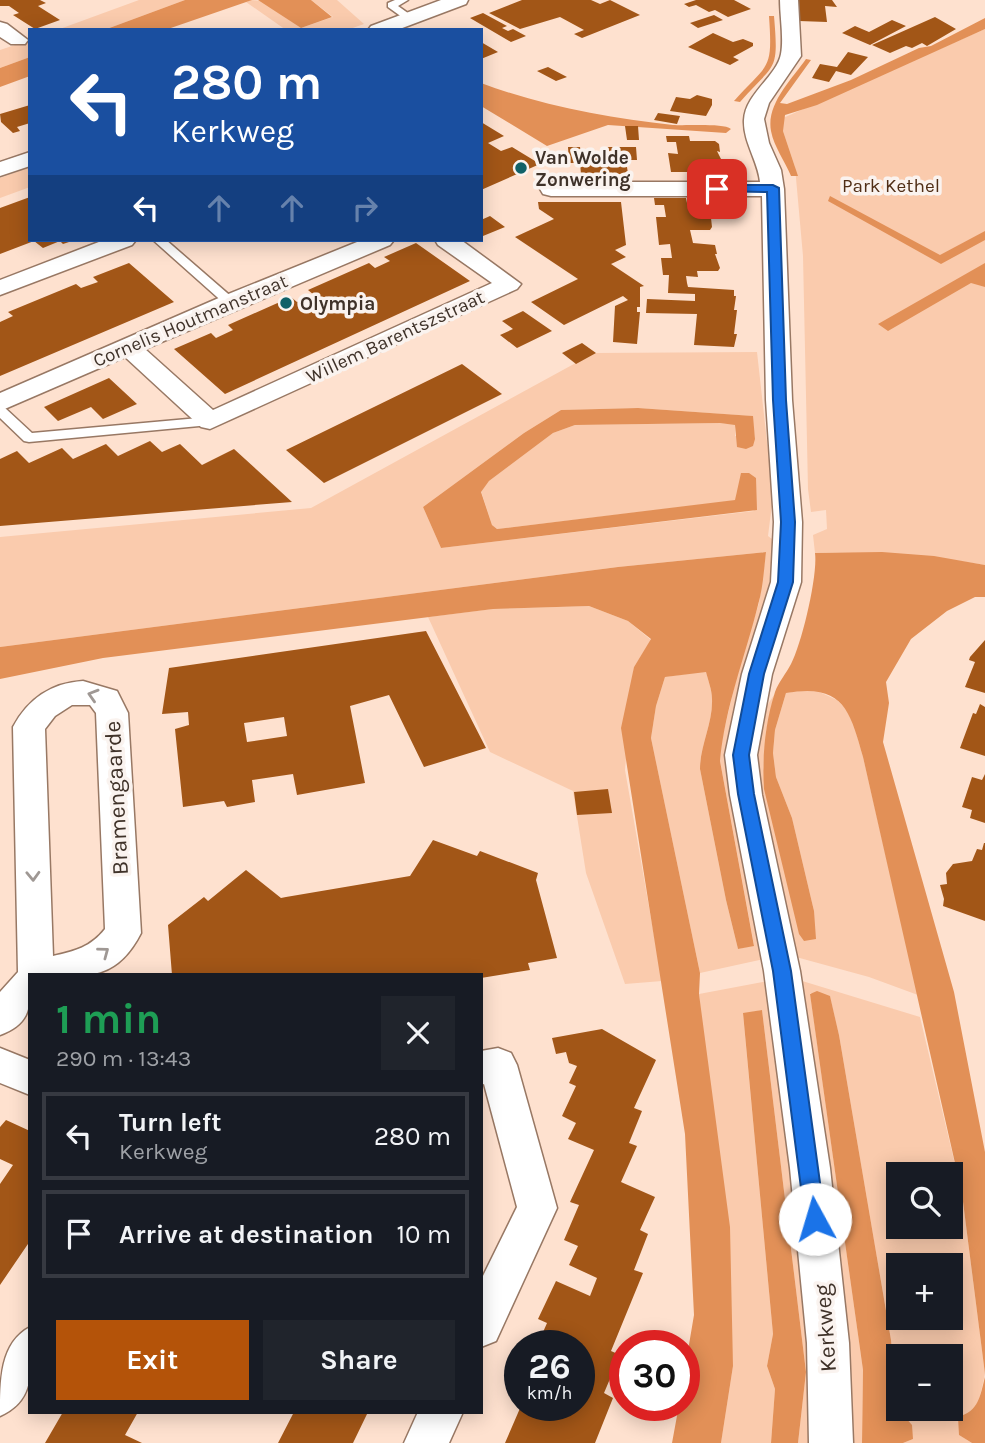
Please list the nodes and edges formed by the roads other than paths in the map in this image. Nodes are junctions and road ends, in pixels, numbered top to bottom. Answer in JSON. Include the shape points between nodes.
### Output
{"nodes":[{"id":1,"x":459,"y":0,"type":"edge"},
{"id":2,"x":789,"y":0,"type":"edge"},
{"id":3,"x":406,"y":9,"type":"edge"},
{"id":4,"x":381,"y":28,"type":"edge"},
{"id":5,"x":0,"y":29,"type":"edge"},
{"id":6,"x":18,"y":40,"type":"dead end"},
{"id":7,"x":28,"y":159,"type":"edge"},
{"id":8,"x":0,"y":169,"type":"edge"},
{"id":9,"x":773,"y":188,"type":"junction"},
{"id":10,"x":551,"y":189,"type":"dead end"},
{"id":11,"x":119,"y":242,"type":"edge"},
{"id":12,"x":161,"y":242,"type":"edge"},
{"id":13,"x":377,"y":242,"type":"edge"},
{"id":14,"x":449,"y":242,"type":"edge"},
{"id":15,"x":0,"y":288,"type":"edge"},
{"id":16,"x":230,"y":302,"type":"junction"},
{"id":17,"x":127,"y":346,"type":"junction"},
{"id":18,"x":0,"y":403,"type":"edge"},
{"id":19,"x":0,"y":411,"type":"edge"},
{"id":20,"x":210,"y":421,"type":"junction"},
{"id":21,"x":36,"y":973,"type":"edge"},
{"id":22,"x":49,"y":973,"type":"edge"},
{"id":23,"x":28,"y":985,"type":"edge"},
{"id":24,"x":0,"y":1019,"type":"edge"},
{"id":25,"x":0,"y":1065,"type":"edge"},
{"id":26,"x":490,"y":1067,"type":"edge"},
{"id":27,"x":28,"y":1077,"type":"edge"},
{"id":28,"x":483,"y":1322,"type":"edge"},
{"id":29,"x":28,"y":1351,"type":"edge"},
{"id":30,"x":0,"y":1394,"type":"edge"},
{"id":31,"x":440,"y":1414,"type":"edge"},
{"id":32,"x":426,"y":1443,"type":"edge"},
{"id":33,"x":831,"y":1443,"type":"edge"}],
"edges":[{"from":1,"to":3,"type":"street"},
{"from":2,"to":9,"type":"street","name":"Kerkweg","via":[[791,56],[759,103],[754,119]]},
{"from":3,"to":4,"type":"street"},
{"from":5,"to":6,"type":"street"},
{"from":7,"to":8,"type":"street"},
{"from":9,"to":10,"type":"street"},
{"from":9,"to":33,"type":"street","name":"Kerkweg","via":[[779,400],[788,522],[786,582],[757,674],[741,755],[782,971],[810,1168],[828,1343]]},
{"from":11,"to":15,"type":"street"},
{"from":12,"to":16,"type":"lane"},
{"from":13,"to":16,"type":"street","name":"Cornelis Houtmanstraat"},
{"from":14,"to":20,"type":"street","name":"Willem Barentszstraat","via":[[509,284]]},
{"from":16,"to":17,"type":"street","name":"Cornelis Houtmanstraat"},
{"from":17,"to":18,"type":"street","name":"Cornelis Houtmanstraat"},
{"from":17,"to":20,"type":"street"},
{"from":19,"to":20,"type":"lane","name":"Willem Barentszstraat","via":[[29,438]]},
{"from":22,"to":21,"type":"street","name":"Bramengaarde","one_way":true,"via":[[91,962],[109,951],[123,933],[112,712],[106,699],[91,692],[61,697],[40,709],[29,727]]},
{"from":23,"to":24,"type":"street"},
{"from":25,"to":27,"type":"street"},
{"from":26,"to":28,"type":"street","via":[[537,1208]]},
{"from":29,"to":30,"type":"street"},
{"from":31,"to":32,"type":"street"}]}
